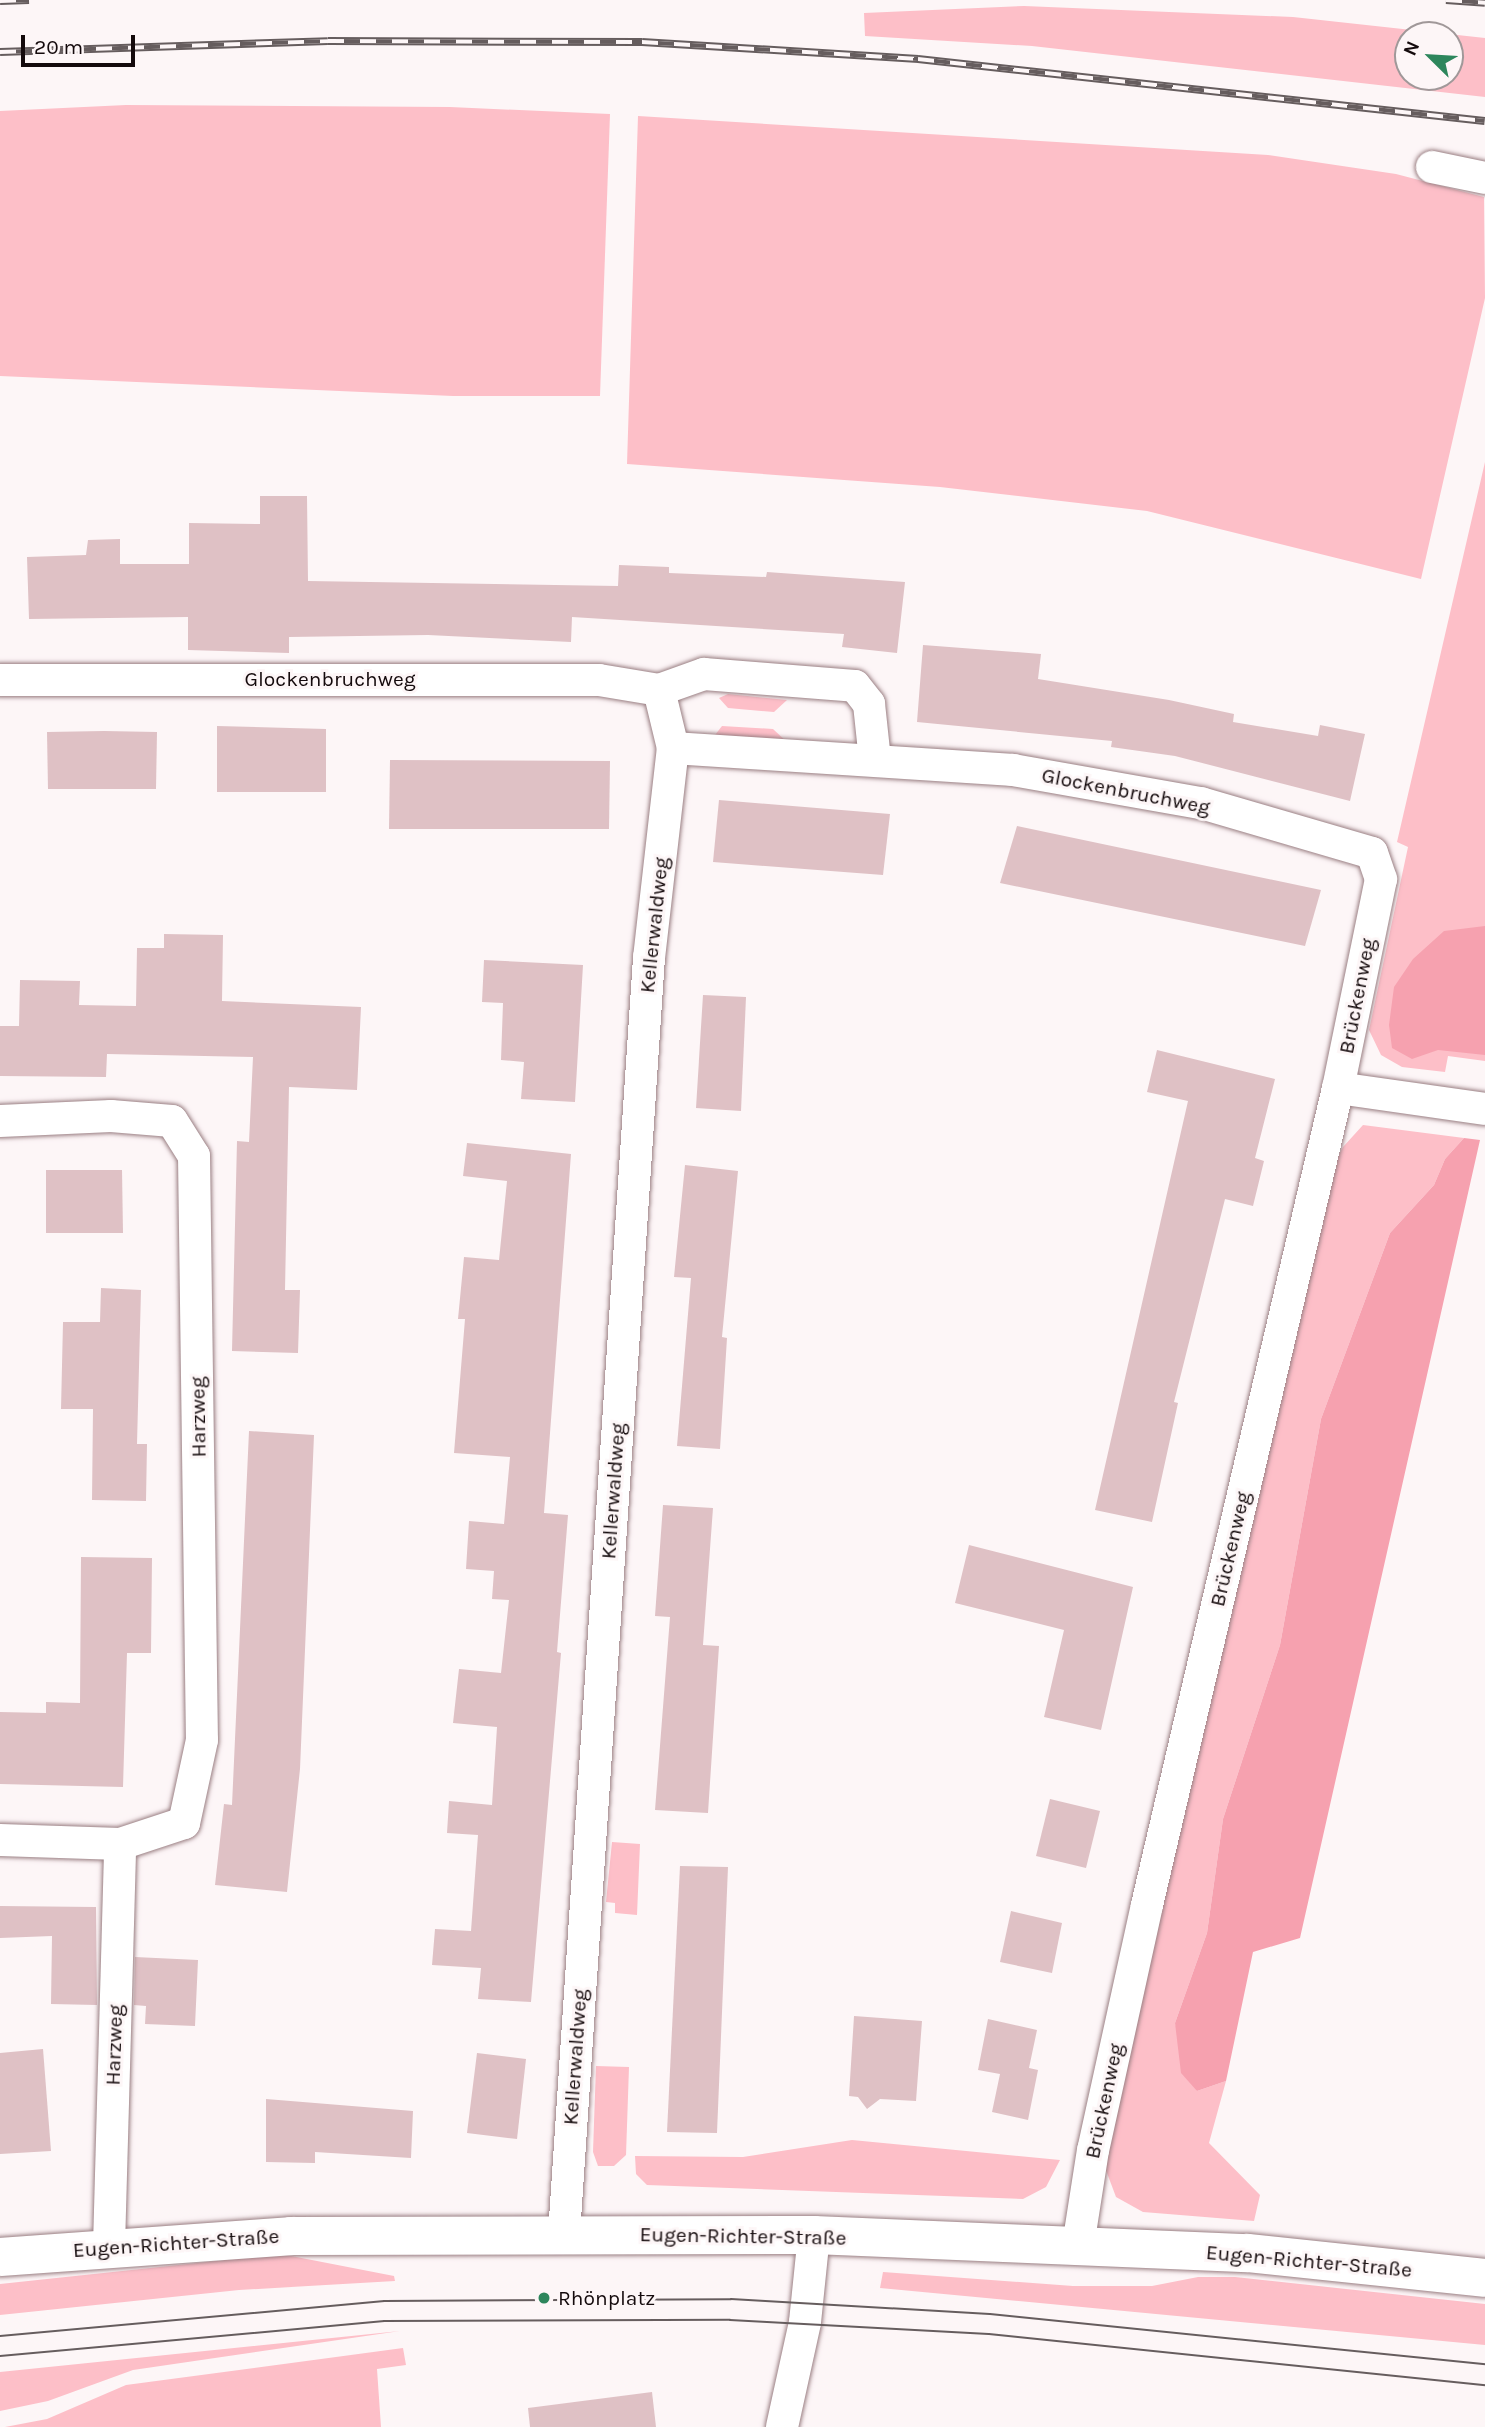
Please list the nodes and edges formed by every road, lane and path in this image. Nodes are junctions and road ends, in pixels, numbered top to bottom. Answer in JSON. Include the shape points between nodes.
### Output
{"nodes":[{"id":1,"x":1432,"y":167,"type":"dead end"},
{"id":2,"x":1485,"y":178,"type":"edge"},
{"id":3,"x":0,"y":680,"type":"edge"},
{"id":4,"x":659,"y":690,"type":"junction"},
{"id":5,"x":673,"y":748,"type":"junction"},
{"id":6,"x":875,"y":760,"type":"junction"},
{"id":7,"x":1372,"y":853,"type":"joint"},
{"id":8,"x":1338,"y":1088,"type":"junction"},
{"id":9,"x":1485,"y":1109,"type":"edge"},
{"id":10,"x":0,"y":1121,"type":"edge"},
{"id":11,"x":0,"y":1840,"type":"edge"},
{"id":12,"x":120,"y":1844,"type":"junction"},
{"id":13,"x":564,"y":2234,"type":"junction"},
{"id":14,"x":814,"y":2235,"type":"junction"},
{"id":15,"x":109,"y":2246,"type":"junction"},
{"id":16,"x":1078,"y":2246,"type":"junction"},
{"id":17,"x":0,"y":2257,"type":"edge"},
{"id":18,"x":1485,"y":2278,"type":"edge"},
{"id":19,"x":782,"y":2427,"type":"edge"}],
"edges":[{"from":1,"to":2,"type":"street"},
{"from":3,"to":4,"type":"street","name":"Glockenbruchweg","via":[[599,680]]},
{"from":4,"to":5,"type":"street"},
{"from":4,"to":6,"type":"street","name":"Glockenbruchweg","via":[[704,674],[855,686],[869,704]]},
{"from":5,"to":6,"type":"street","name":"Glockenbruchweg"},
{"from":5,"to":13,"type":"street","name":"Kellerwaldweg","via":[[649,958]]},
{"from":6,"to":7,"type":"street","name":"Glockenbruchweg","via":[[1013,770],[1201,803]]},
{"from":7,"to":8,"type":"street","name":"Brückenweg","via":[[1381,879]]},
{"from":8,"to":9,"type":"street"},
{"from":8,"to":16,"type":"street","name":"Brückenweg","via":[[1147,1905],[1093,2150]]},
{"from":10,"to":12,"type":"street","name":"Harzweg","via":[[111,1116],[172,1121],[194,1156],[202,1740],[184,1824]]},
{"from":11,"to":12,"type":"street","name":"Harzweg"},
{"from":12,"to":15,"type":"street","name":"Harzweg"},
{"from":13,"to":14,"type":"main road","name":"Eugen-Richter-Straße"},
{"from":13,"to":15,"type":"main road","name":"Eugen-Richter-Straße","via":[[291,2236]]},
{"from":14,"to":16,"type":"main road","name":"Eugen-Richter-Straße"},
{"from":14,"to":19,"type":"street","via":[[805,2322]]},
{"from":15,"to":17,"type":"main road","name":"Eugen-Richter-Straße"},
{"from":16,"to":18,"type":"main road","name":"Eugen-Richter-Straße","via":[[1248,2253]]}]}
